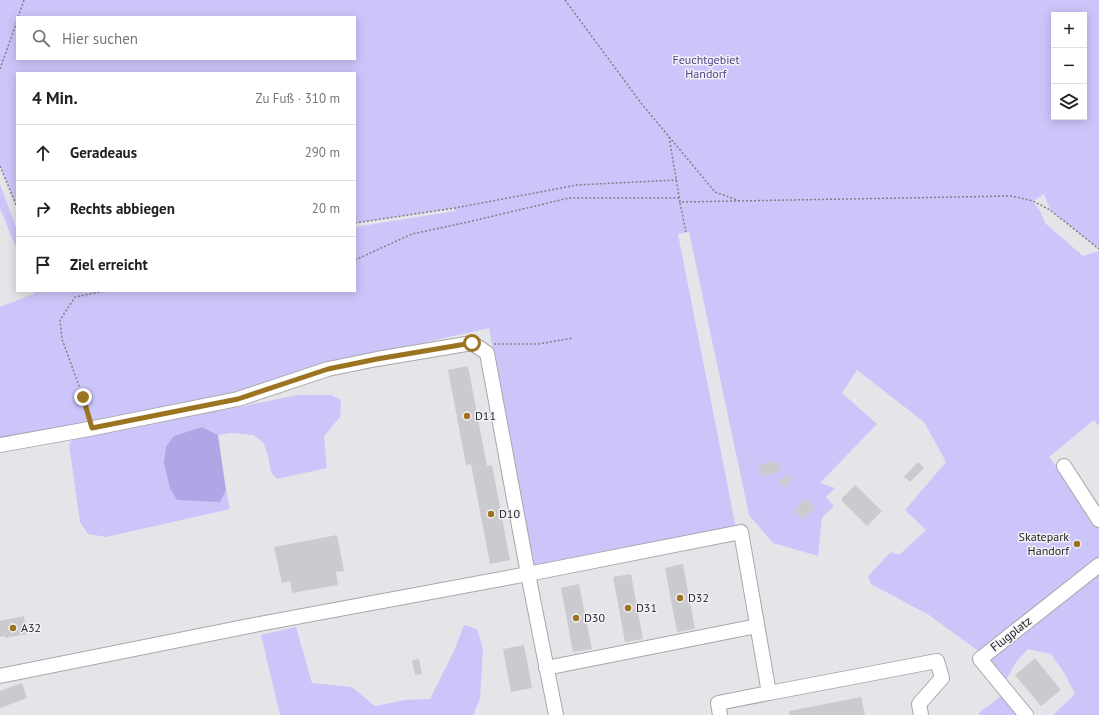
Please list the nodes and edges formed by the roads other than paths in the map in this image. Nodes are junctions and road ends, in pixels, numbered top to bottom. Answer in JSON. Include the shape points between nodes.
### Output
{"nodes":[{"id":1,"x":0,"y":445,"type":"edge"},
{"id":2,"x":1064,"y":466,"type":"dead end"},
{"id":3,"x":1099,"y":520,"type":"edge"},
{"id":4,"x":1099,"y":565,"type":"edge"},
{"id":5,"x":528,"y":574,"type":"junction"},
{"id":6,"x":757,"y":626,"type":"junction"},
{"id":7,"x":546,"y":668,"type":"junction"},
{"id":8,"x":0,"y":676,"type":"edge"},
{"id":9,"x":769,"y":693,"type":"junction"},
{"id":10,"x":556,"y":715,"type":"edge"},
{"id":11,"x":720,"y":715,"type":"edge"},
{"id":12,"x":921,"y":715,"type":"edge"},
{"id":13,"x":1026,"y":715,"type":"edge"}],
"edges":[{"from":1,"to":5,"type":"street","via":[[238,399],[328,369],[472,343],[487,353]]},
{"from":2,"to":3,"type":"street"},
{"from":4,"to":13,"type":"street","name":"Flugplatz","via":[[980,659]]},
{"from":5,"to":6,"type":"street","via":[[740,532]]},
{"from":5,"to":7,"type":"street"},
{"from":5,"to":8,"type":"street","via":[[266,622]]},
{"from":6,"to":7,"type":"street"},
{"from":6,"to":9,"type":"street"},
{"from":7,"to":10,"type":"street"},
{"from":9,"to":11,"type":"street","via":[[718,703]]},
{"from":9,"to":12,"type":"street","via":[[938,661],[942,678],[919,704]]}]}
